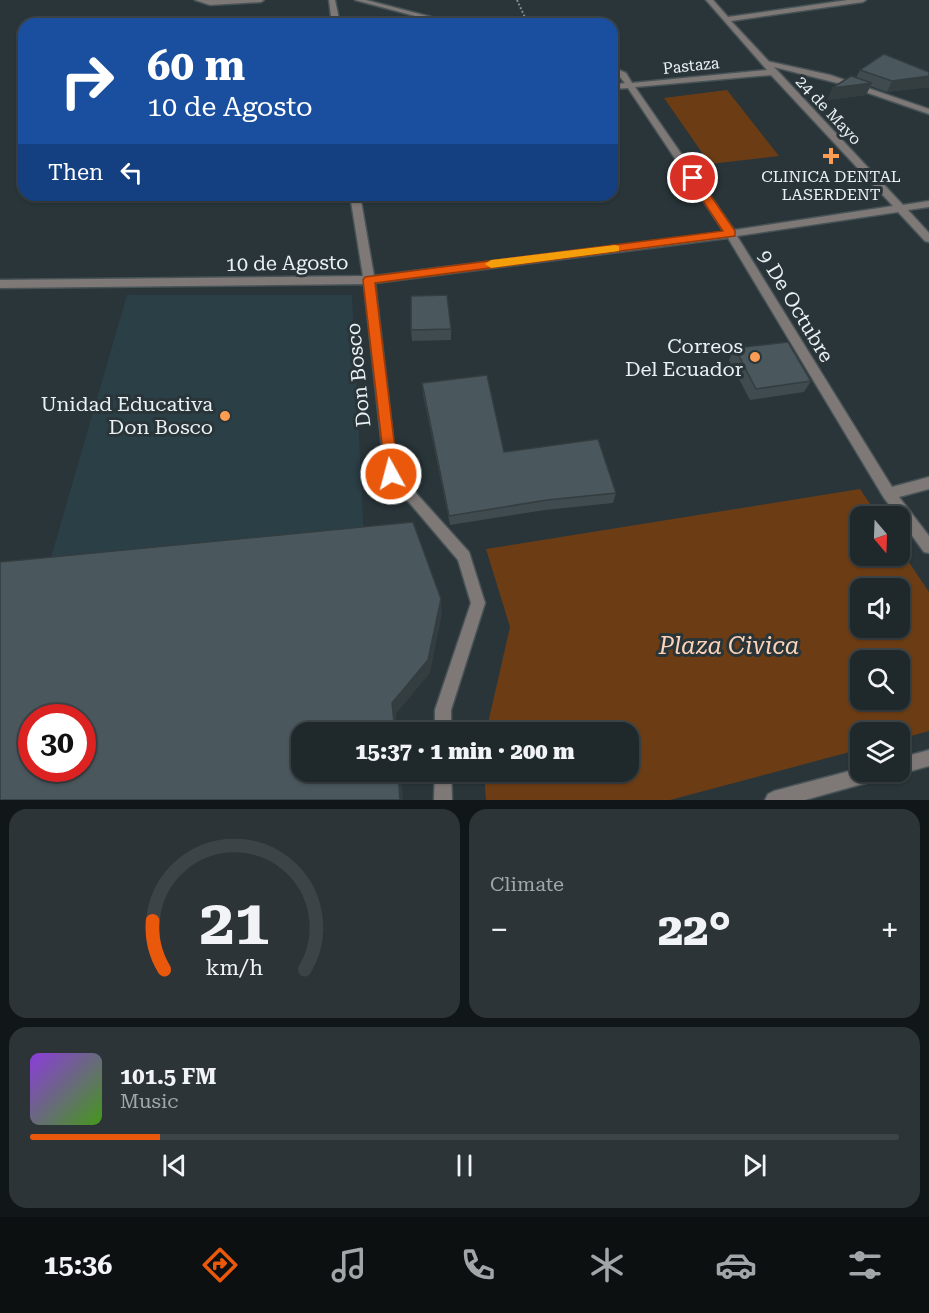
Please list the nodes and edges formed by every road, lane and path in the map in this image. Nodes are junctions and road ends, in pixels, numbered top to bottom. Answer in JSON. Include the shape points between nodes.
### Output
{"nodes":[{"id":1,"x":198,"y":0,"type":"edge"},
{"id":2,"x":261,"y":0,"type":"edge"},
{"id":3,"x":332,"y":0,"type":"edge"},
{"id":4,"x":358,"y":0,"type":"edge"},
{"id":5,"x":517,"y":0,"type":"edge"},
{"id":6,"x":709,"y":0,"type":"edge"},
{"id":7,"x":863,"y":0,"type":"edge"},
{"id":8,"x":335,"y":18,"type":"edge"},
{"id":9,"x":430,"y":18,"type":"edge"},
{"id":10,"x":525,"y":18,"type":"edge"},
{"id":11,"x":728,"y":19,"type":"junction"},
{"id":12,"x":765,"y":62,"type":"junction"},
{"id":13,"x":618,"y":72,"type":"edge"},
{"id":14,"x":772,"y":72,"type":"junction"},
{"id":15,"x":629,"y":86,"type":"junction"},
{"id":16,"x":618,"y":87,"type":"edge"},
{"id":17,"x":929,"y":112,"type":"edge"},
{"id":18,"x":356,"y":201,"type":"edge"},
{"id":19,"x":929,"y":204,"type":"edge"},
{"id":20,"x":900,"y":208,"type":"junction"},
{"id":21,"x":731,"y":234,"type":"junction"},
{"id":22,"x":929,"y":239,"type":"edge"},
{"id":23,"x":369,"y":280,"type":"junction"},
{"id":24,"x":0,"y":284,"type":"edge"},
{"id":25,"x":929,"y":483,"type":"edge"},
{"id":26,"x":889,"y":494,"type":"junction"},
{"id":27,"x":929,"y":547,"type":"edge"},
{"id":28,"x":443,"y":722,"type":"edge"},
{"id":29,"x":929,"y":758,"type":"edge"},
{"id":30,"x":910,"y":763,"type":"edge"},
{"id":31,"x":850,"y":779,"type":"edge"},
{"id":32,"x":443,"y":782,"type":"edge"},
{"id":33,"x":443,"y":800,"type":"edge"},
{"id":34,"x":774,"y":800,"type":"edge"}],
"edges":[{"from":1,"to":2,"type":"street"},
{"from":3,"to":8,"type":"street"},
{"from":4,"to":9,"type":"street"},
{"from":5,"to":10,"type":"path"},
{"from":6,"to":11,"type":"street","name":"24 de Mayo"},
{"from":7,"to":11,"type":"street"},
{"from":11,"to":12,"type":"street","name":"24 de Mayo"},
{"from":12,"to":14,"type":"street","name":"24 de Mayo"},
{"from":12,"to":17,"type":"street","via":[[877,92]]},
{"from":13,"to":15,"type":"street","name":"9 De Octubre"},
{"from":14,"to":15,"type":"street","name":"Pastaza"},
{"from":14,"to":20,"type":"street","name":"24 de Mayo"},
{"from":15,"to":16,"type":"street","name":"Pastaza"},
{"from":15,"to":21,"type":"street","name":"9 De Octubre"},
{"from":18,"to":23,"type":"street","name":"Don Bosco"},
{"from":19,"to":20,"type":"street","name":"10 de Agosto"},
{"from":20,"to":21,"type":"street","name":"10 de Agosto"},
{"from":20,"to":22,"type":"street","name":"24 de Mayo"},
{"from":21,"to":23,"type":"street","name":"10 de Agosto"},
{"from":21,"to":26,"type":"street","name":"9 De Octubre"},
{"from":23,"to":24,"type":"street","name":"10 de Agosto"},
{"from":23,"to":28,"type":"street","name":"Don Bosco","via":[[391,474],[464,557],[478,603],[443,710]]},
{"from":25,"to":26,"type":"street"},
{"from":26,"to":27,"type":"street","name":"9 De Octubre"},
{"from":29,"to":30,"type":"street"},
{"from":31,"to":34,"type":"street"},
{"from":32,"to":33,"type":"street"}]}
